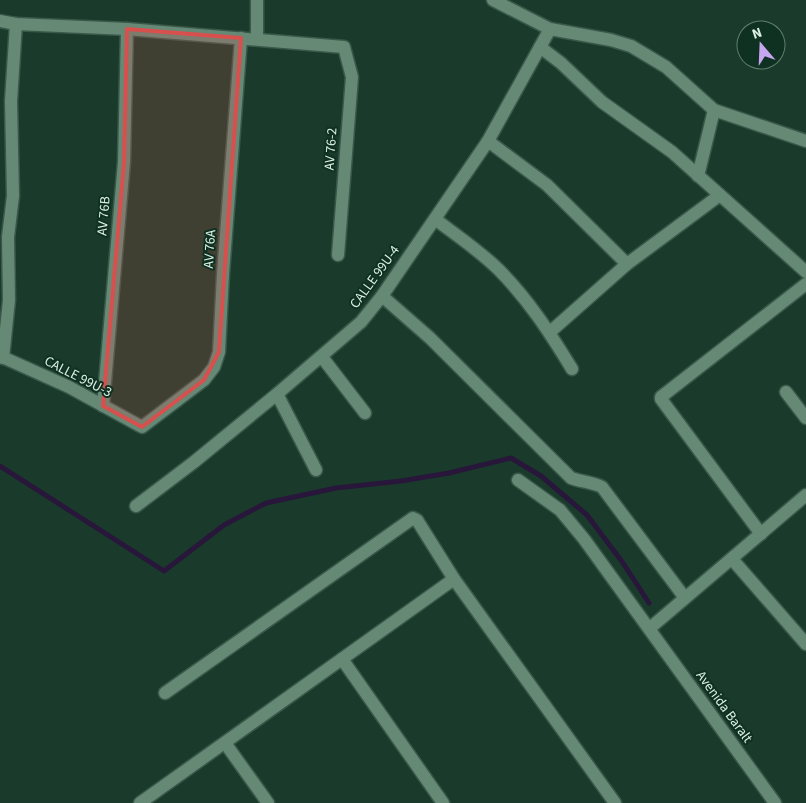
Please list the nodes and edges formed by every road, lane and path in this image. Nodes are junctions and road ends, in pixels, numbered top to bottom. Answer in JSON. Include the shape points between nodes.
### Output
{"nodes":[{"id":1,"x":257,"y":0,"type":"edge"},
{"id":2,"x":493,"y":0,"type":"edge"},
{"id":3,"x":0,"y":20,"type":"edge"},
{"id":4,"x":16,"y":24,"type":"junction"},
{"id":5,"x":127,"y":29,"type":"junction"},
{"id":6,"x":550,"y":29,"type":"junction"},
{"id":7,"x":240,"y":38,"type":"junction"},
{"id":8,"x":257,"y":39,"type":"junction"},
{"id":9,"x":540,"y":47,"type":"junction"},
{"id":10,"x":714,"y":110,"type":"junction"},
{"id":11,"x":6,"y":113,"type":"edge"},
{"id":12,"x":488,"y":141,"type":"junction"},
{"id":13,"x":806,"y":141,"type":"edge"},
{"id":14,"x":698,"y":176,"type":"junction"},
{"id":15,"x":720,"y":195,"type":"junction"},
{"id":16,"x":435,"y":219,"type":"junction"},
{"id":17,"x":338,"y":255,"type":"dead end"},
{"id":18,"x":627,"y":264,"type":"junction"},
{"id":19,"x":806,"y":272,"type":"edge"},
{"id":20,"x":806,"y":284,"type":"edge"},
{"id":21,"x":382,"y":296,"type":"junction"},
{"id":22,"x":550,"y":332,"type":"junction"},
{"id":23,"x":2,"y":357,"type":"edge"},
{"id":24,"x":322,"y":357,"type":"junction"},
{"id":25,"x":572,"y":369,"type":"dead end"},
{"id":26,"x":786,"y":392,"type":"dead end"},
{"id":27,"x":277,"y":394,"type":"junction"},
{"id":28,"x":103,"y":406,"type":"junction"},
{"id":29,"x":365,"y":413,"type":"dead end"},
{"id":30,"x":806,"y":418,"type":"edge"},
{"id":31,"x":142,"y":427,"type":"joint"},
{"id":32,"x":316,"y":470,"type":"dead end"},
{"id":33,"x":518,"y":480,"type":"dead end"},
{"id":34,"x":806,"y":495,"type":"edge"},
{"id":35,"x":136,"y":506,"type":"dead end"},
{"id":36,"x":761,"y":534,"type":"junction"},
{"id":37,"x":732,"y":559,"type":"junction"},
{"id":38,"x":454,"y":579,"type":"junction"},
{"id":39,"x":685,"y":598,"type":"junction"},
{"id":40,"x":650,"y":628,"type":"junction"},
{"id":41,"x":806,"y":644,"type":"edge"},
{"id":42,"x":342,"y":659,"type":"junction"},
{"id":43,"x":164,"y":693,"type":"dead end"},
{"id":44,"x":225,"y":743,"type":"junction"},
{"id":45,"x":140,"y":803,"type":"edge"},
{"id":46,"x":268,"y":803,"type":"edge"},
{"id":47,"x":443,"y":803,"type":"edge"},
{"id":48,"x":615,"y":803,"type":"edge"},
{"id":49,"x":775,"y":803,"type":"edge"}],
"edges":[{"from":1,"to":8,"type":"street"},
{"from":2,"to":6,"type":"street"},
{"from":3,"to":4,"type":"street"},
{"from":4,"to":5,"type":"street"},
{"from":4,"to":11,"type":"street"},
{"from":5,"to":7,"type":"street"},
{"from":5,"to":28,"type":"street","name":"AV 76B","via":[[124,162]]},
{"from":6,"to":9,"type":"street","name":"CALLE 99U-4"},
{"from":6,"to":10,"type":"street","via":[[631,46],[666,67]]},
{"from":7,"to":8,"type":"street"},
{"from":7,"to":31,"type":"street","name":"AV 76A","via":[[219,352],[214,367],[204,380]]},
{"from":8,"to":17,"type":"street","name":"AV 76-2","via":[[344,47],[352,76]]},
{"from":9,"to":12,"type":"street","name":"CALLE 99U-4"},
{"from":9,"to":14,"type":"street","via":[[602,102],[672,152]]},
{"from":10,"to":13,"type":"street"},
{"from":10,"to":14,"type":"street"},
{"from":11,"to":23,"type":"street","via":[[13,196],[8,237],[9,300]]},
{"from":12,"to":16,"type":"street","name":"CALLE 99U-4"},
{"from":12,"to":18,"type":"street","via":[[547,185]]},
{"from":14,"to":15,"type":"street"},
{"from":15,"to":18,"type":"street"},
{"from":15,"to":19,"type":"street"},
{"from":16,"to":21,"type":"street","name":"CALLE 99U-4"},
{"from":16,"to":22,"type":"street","via":[[497,268],[525,297]]},
{"from":18,"to":22,"type":"street"},
{"from":20,"to":36,"type":"street","via":[[660,399]]},
{"from":21,"to":24,"type":"street","name":"CALLE 99U-4","via":[[361,322]]},
{"from":21,"to":39,"type":"street","via":[[430,338],[572,478],[602,487]]},
{"from":22,"to":25,"type":"street"},
{"from":23,"to":28,"type":"street","name":"CALLE 99U-3"},
{"from":24,"to":27,"type":"street","name":"CALLE 99U-4"},
{"from":24,"to":29,"type":"street"},
{"from":26,"to":30,"type":"street"},
{"from":27,"to":32,"type":"street"},
{"from":27,"to":35,"type":"street","name":"CALLE 99U-4"},
{"from":28,"to":31,"type":"street","name":"CALLE 99U-3"},
{"from":33,"to":40,"type":"street","name":"Avenida Baralt","via":[[560,510]]},
{"from":34,"to":36,"type":"street"},
{"from":36,"to":37,"type":"street"},
{"from":37,"to":39,"type":"street"},
{"from":37,"to":41,"type":"street"},
{"from":38,"to":42,"type":"street"},
{"from":38,"to":43,"type":"street","via":[[413,518]]},
{"from":38,"to":48,"type":"street"},
{"from":39,"to":40,"type":"street"},
{"from":40,"to":49,"type":"street","name":"Avenida Baralt"},
{"from":42,"to":44,"type":"street"},
{"from":42,"to":47,"type":"street"},
{"from":44,"to":45,"type":"street"},
{"from":44,"to":46,"type":"street"}]}
